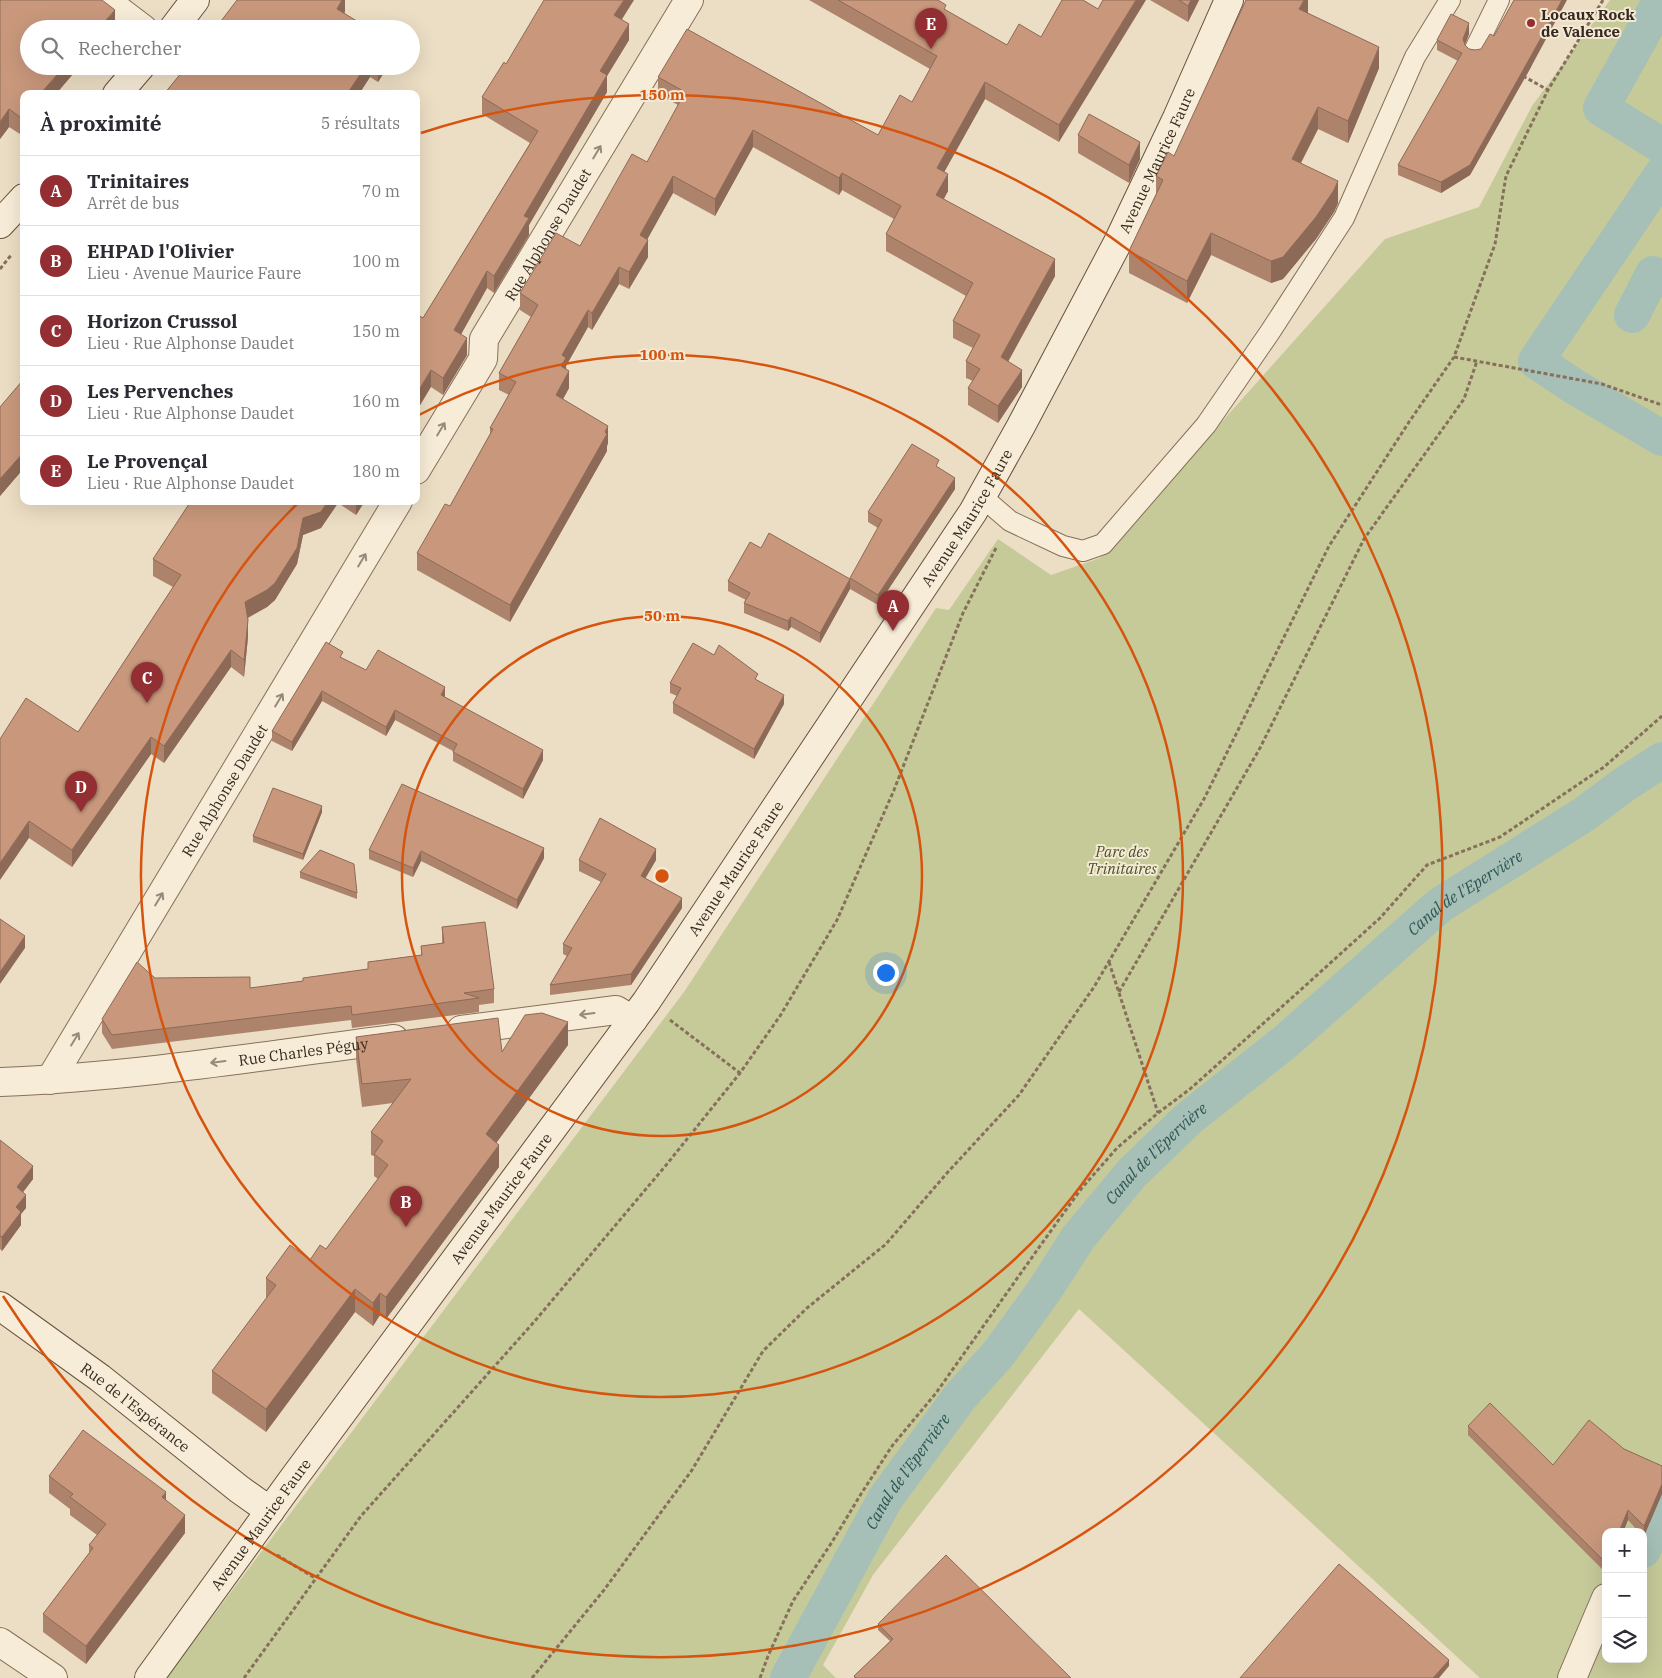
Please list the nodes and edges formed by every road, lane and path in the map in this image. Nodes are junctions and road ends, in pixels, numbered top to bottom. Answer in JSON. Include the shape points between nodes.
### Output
{"nodes":[{"id":1,"x":106,"y":0,"type":"edge"},
{"id":2,"x":195,"y":0,"type":"edge"},
{"id":3,"x":689,"y":0,"type":"edge"},
{"id":4,"x":1229,"y":0,"type":"edge"},
{"id":5,"x":1450,"y":0,"type":"edge"},
{"id":6,"x":1499,"y":0,"type":"edge"},
{"id":7,"x":1603,"y":0,"type":"edge"},
{"id":8,"x":132,"y":20,"type":"edge"},
{"id":9,"x":180,"y":20,"type":"edge"},
{"id":10,"x":1475,"y":49,"type":"joint"},
{"id":11,"x":133,"y":75,"type":"edge"},
{"id":12,"x":120,"y":90,"type":"edge"},
{"id":13,"x":1548,"y":90,"type":"junction"},
{"id":14,"x":20,"y":202,"type":"edge"},
{"id":15,"x":0,"y":224,"type":"edge"},
{"id":16,"x":1454,"y":357,"type":"junction"},
{"id":17,"x":1477,"y":361,"type":"junction"},
{"id":18,"x":1662,"y":405,"type":"edge"},
{"id":19,"x":420,"y":463,"type":"edge"},
{"id":20,"x":981,"y":496,"type":"junction"},
{"id":21,"x":396,"y":505,"type":"edge"},
{"id":22,"x":1010,"y":521,"type":"junction"},
{"id":23,"x":1662,"y":716,"type":"edge"},
{"id":24,"x":1109,"y":962,"type":"junction"},
{"id":25,"x":1119,"y":992,"type":"junction"},
{"id":26,"x":640,"y":1011,"type":"junction"},
{"id":27,"x":740,"y":1072,"type":"junction"},
{"id":28,"x":50,"y":1080,"type":"junction"},
{"id":29,"x":0,"y":1082,"type":"edge"},
{"id":30,"x":1158,"y":1113,"type":"junction"},
{"id":31,"x":0,"y":1306,"type":"edge"},
{"id":32,"x":270,"y":1511,"type":"junction"},
{"id":33,"x":250,"y":1538,"type":"junction"},
{"id":34,"x":315,"y":1578,"type":"junction"},
{"id":35,"x":1602,"y":1607,"type":"edge"},
{"id":36,"x":0,"y":1642,"type":"edge"},
{"id":37,"x":53,"y":1678,"type":"edge"},
{"id":38,"x":149,"y":1678,"type":"edge"},
{"id":39,"x":244,"y":1678,"type":"edge"},
{"id":40,"x":532,"y":1678,"type":"edge"},
{"id":41,"x":760,"y":1678,"type":"edge"},
{"id":42,"x":1572,"y":1678,"type":"edge"}],
"edges":[{"from":1,"to":8,"type":"street"},
{"from":2,"to":9,"type":"street"},
{"from":19,"to":3,"type":"street","name":"Rue Alphonse Daudet","one_way":true,"via":[[483,359],[484,339]]},
{"from":4,"to":20,"type":"street","name":"Avenue Maurice Faure","via":[[1118,242]]},
{"from":5,"to":22,"type":"lane","via":[[1415,57],[1344,218],[1206,425],[1104,544],[1084,551],[1063,546]]},
{"from":6,"to":10,"type":"lane"},
{"from":7,"to":13,"type":"path"},
{"from":10,"to":13,"type":"path"},
{"from":11,"to":12,"type":"street"},
{"from":13,"to":16,"type":"path","via":[[1506,176],[1495,244]]},
{"from":14,"to":15,"type":"street"},
{"from":16,"to":17,"type":"path"},
{"from":16,"to":24,"type":"path","via":[[1329,546],[1204,799]]},
{"from":17,"to":18,"type":"path","via":[[1602,384]]},
{"from":17,"to":25,"type":"path","via":[[1464,399],[1364,539],[1260,748]]},
{"from":20,"to":22,"type":"lane"},
{"from":20,"to":26,"type":"street","name":"Avenue Maurice Faure"},
{"from":28,"to":21,"type":"street","name":"Rue Alphonse Daudet","one_way":true},
{"from":22,"to":27,"type":"path","via":[[963,613],[894,790],[837,920],[780,1016]]},
{"from":23,"to":30,"type":"path","via":[[1604,767],[1500,837],[1427,865],[1380,918],[1197,1083]]},
{"from":24,"to":25,"type":"path"},
{"from":24,"to":40,"type":"path","via":[[1019,1095],[886,1244],[807,1308],[763,1351],[692,1470],[604,1590]]},
{"from":25,"to":30,"type":"path"},
{"from":26,"to":27,"type":"path"},
{"from":26,"to":28,"type":"street","name":"Rue Charles Péguy","one_way":true,"via":[[616,1010],[120,1074]]},
{"from":26,"to":32,"type":"street","name":"Avenue Maurice Faure"},
{"from":27,"to":34,"type":"path","via":[[534,1322],[361,1516]]},
{"from":28,"to":29,"type":"street","name":"Rue Charles Péguy"},
{"from":30,"to":41,"type":"path","via":[[1117,1148],[1081,1190],[936,1394],[892,1446],[793,1601]]},
{"from":31,"to":32,"type":"street","name":"Rue de l'Espérance","via":[[100,1378]]},
{"from":32,"to":33,"type":"street","name":"Avenue Maurice Faure"},
{"from":33,"to":34,"type":"path"},
{"from":33,"to":38,"type":"street","name":"Avenue Maurice Faure"},
{"from":34,"to":39,"type":"path"},
{"from":35,"to":42,"type":"street"},
{"from":36,"to":37,"type":"street"}]}
